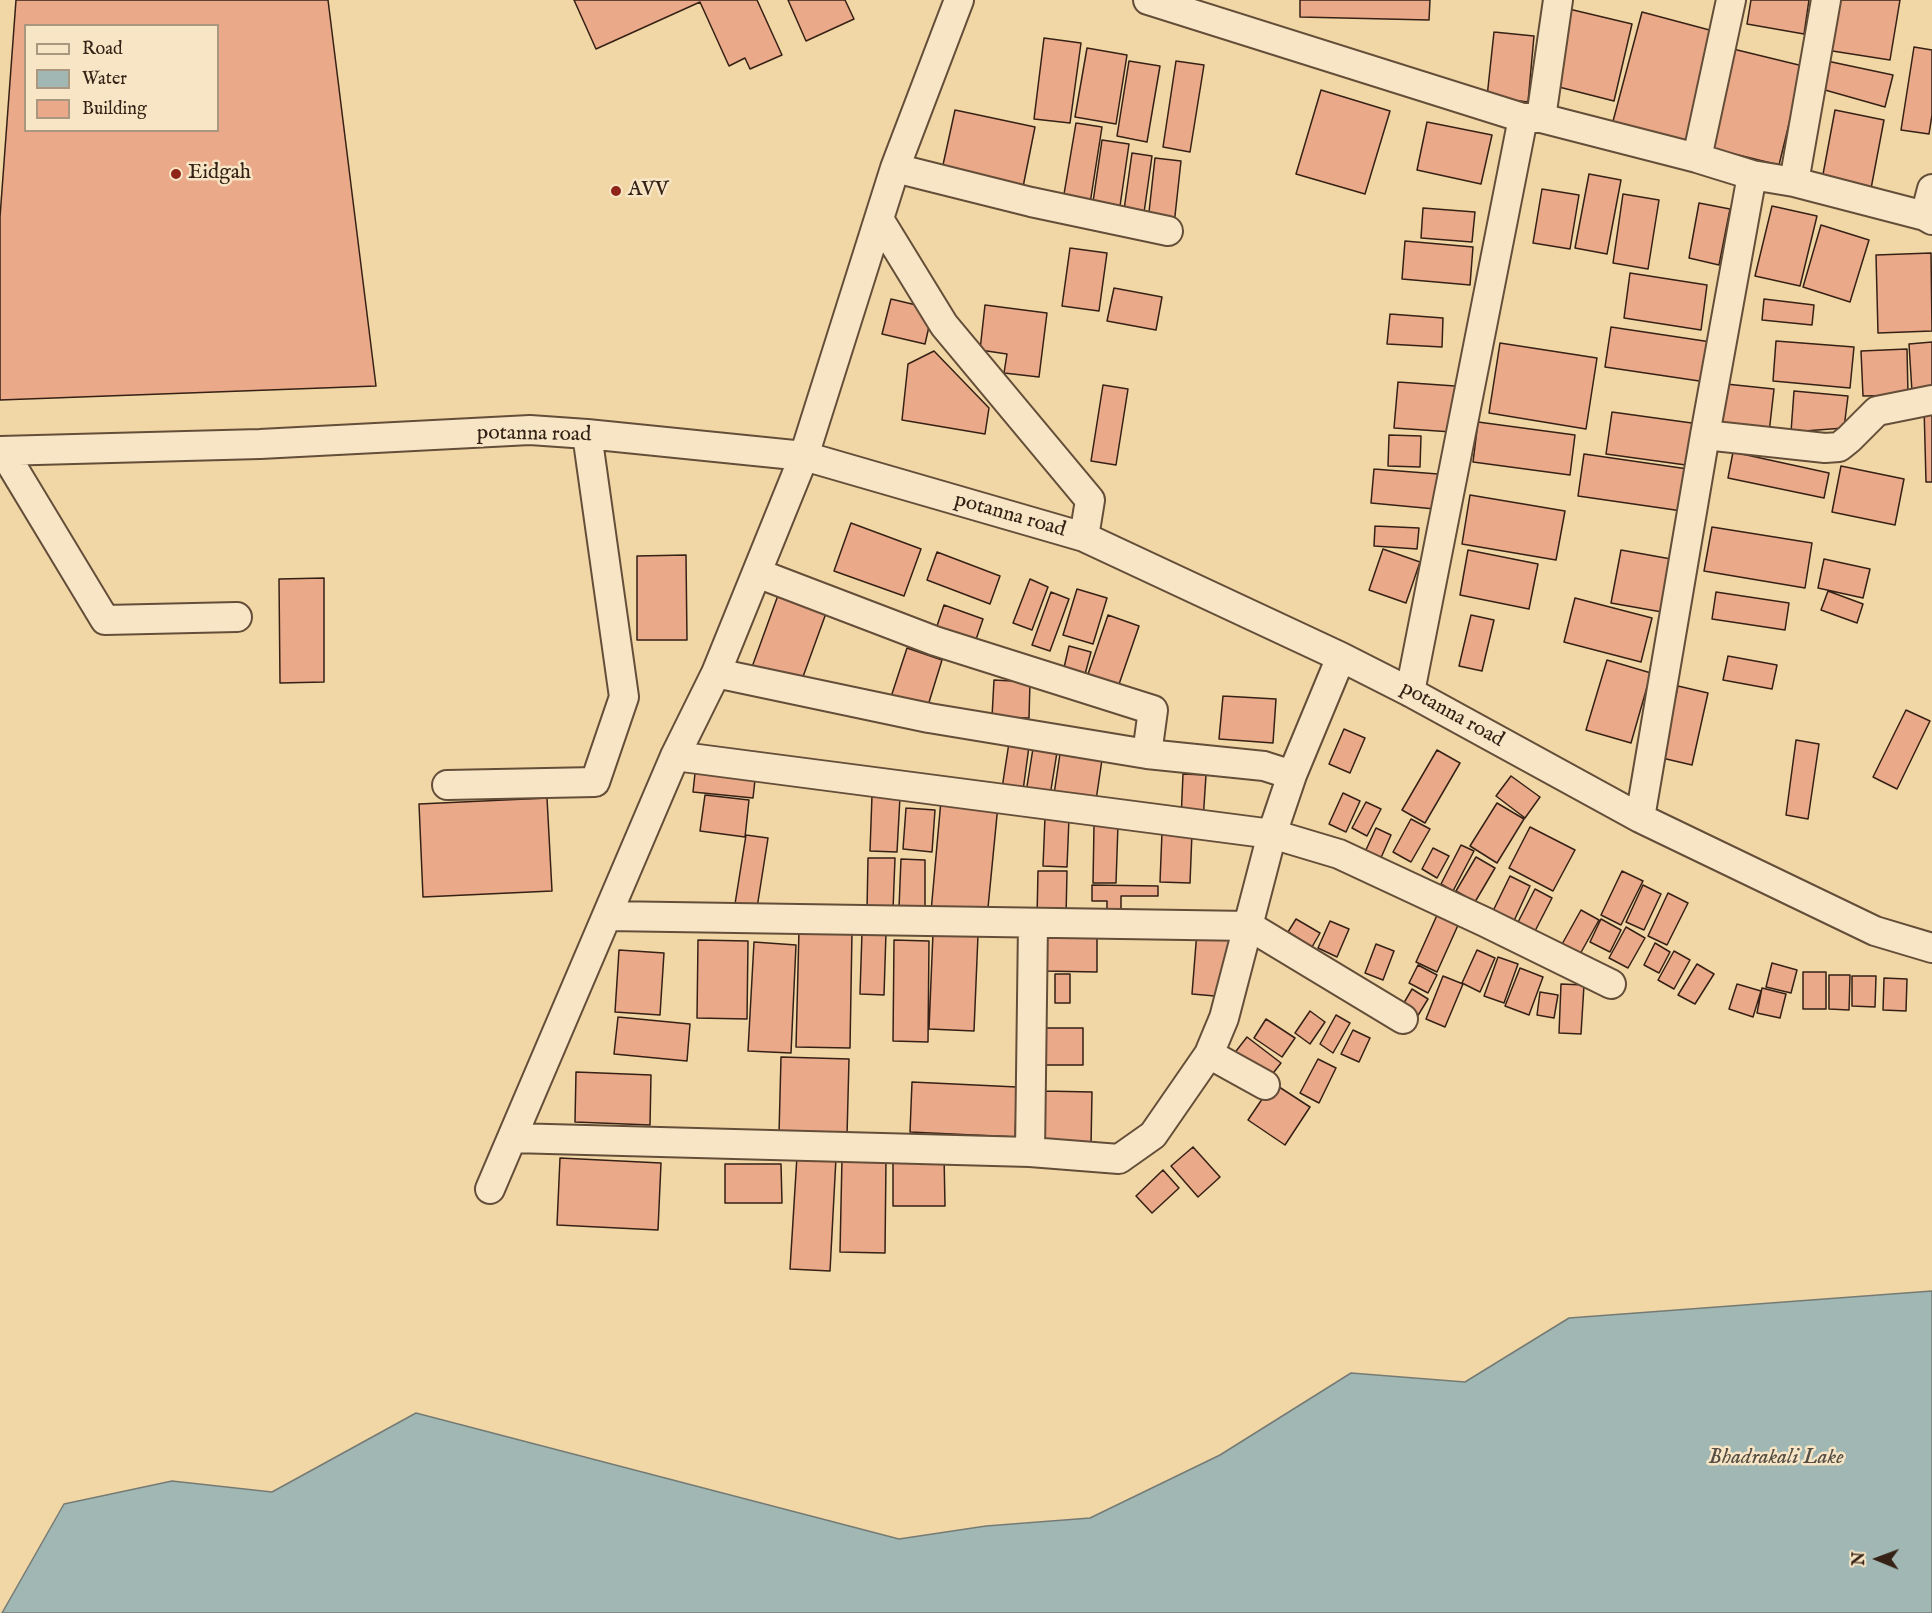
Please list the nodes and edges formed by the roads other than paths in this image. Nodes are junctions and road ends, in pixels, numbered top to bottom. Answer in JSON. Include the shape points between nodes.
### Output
{"nodes":[{"id":1,"x":959,"y":0,"type":"edge"},
{"id":2,"x":1148,"y":0,"type":"edge"},
{"id":3,"x":1558,"y":0,"type":"edge"},
{"id":4,"x":1731,"y":0,"type":"edge"},
{"id":5,"x":1826,"y":0,"type":"edge"},
{"id":6,"x":1532,"y":118,"type":"junction"},
{"id":7,"x":1697,"y":158,"type":"junction"},
{"id":8,"x":895,"y":168,"type":"junction"},
{"id":9,"x":1752,"y":175,"type":"junction"},
{"id":10,"x":1794,"y":182,"type":"junction"},
{"id":11,"x":1930,"y":208,"type":"edge"},
{"id":12,"x":879,"y":219,"type":"junction"},
{"id":13,"x":1168,"y":231,"type":"dead end"},
{"id":14,"x":1932,"y":400,"type":"edge"},
{"id":15,"x":587,"y":434,"type":"junction"},
{"id":16,"x":1705,"y":435,"type":"junction"},
{"id":17,"x":1,"y":451,"type":"edge"},
{"id":18,"x":804,"y":456,"type":"junction"},
{"id":19,"x":1084,"y":537,"type":"junction"},
{"id":20,"x":757,"y":573,"type":"junction"},
{"id":21,"x":237,"y":617,"type":"dead end"},
{"id":22,"x":1341,"y":657,"type":"junction"},
{"id":23,"x":716,"y":673,"type":"junction"},
{"id":24,"x":1410,"y":692,"type":"junction"},
{"id":25,"x":1147,"y":754,"type":"junction"},
{"id":26,"x":675,"y":756,"type":"junction"},
{"id":27,"x":1292,"y":775,"type":"junction"},
{"id":28,"x":447,"y":785,"type":"dead end"},
{"id":29,"x":1640,"y":818,"type":"junction"},
{"id":30,"x":1272,"y":834,"type":"junction"},
{"id":31,"x":607,"y":916,"type":"junction"},
{"id":32,"x":1033,"y":923,"type":"junction"},
{"id":33,"x":1249,"y":926,"type":"junction"},
{"id":34,"x":1932,"y":948,"type":"edge"},
{"id":35,"x":1611,"y":984,"type":"dead end"},
{"id":36,"x":1403,"y":1019,"type":"dead end"},
{"id":37,"x":1209,"y":1054,"type":"junction"},
{"id":38,"x":1265,"y":1085,"type":"dead end"},
{"id":39,"x":512,"y":1138,"type":"junction"},
{"id":40,"x":1030,"y":1152,"type":"junction"},
{"id":41,"x":490,"y":1189,"type":"dead end"}],
"edges":[{"from":1,"to":8,"type":"street"},
{"from":2,"to":6,"type":"street"},
{"from":3,"to":6,"type":"street"},
{"from":4,"to":7,"type":"street"},
{"from":5,"to":10,"type":"street"},
{"from":6,"to":7,"type":"street"},
{"from":6,"to":24,"type":"street"},
{"from":7,"to":9,"type":"street"},
{"from":8,"to":12,"type":"street"},
{"from":8,"to":13,"type":"street"},
{"from":9,"to":10,"type":"street"},
{"from":9,"to":16,"type":"street"},
{"from":10,"to":11,"type":"street"},
{"from":12,"to":18,"type":"street"},
{"from":12,"to":19,"type":"street","via":[[944,325],[1090,500]]},
{"from":14,"to":16,"type":"street","via":[[1876,411],[1839,447]]},
{"from":15,"to":17,"type":"street","name":"potanna road","via":[[530,430],[260,444]]},
{"from":15,"to":18,"type":"street","name":"potanna road"},
{"from":15,"to":28,"type":"street","via":[[624,697],[595,782]]},
{"from":16,"to":29,"type":"street"},
{"from":17,"to":21,"type":"street","via":[[105,620]]},
{"from":18,"to":19,"type":"street","name":"potanna road"},
{"from":18,"to":20,"type":"street"},
{"from":19,"to":22,"type":"street","name":"potanna road"},
{"from":20,"to":23,"type":"street"},
{"from":20,"to":25,"type":"street","via":[[935,640],[1153,710]]},
{"from":22,"to":24,"type":"street","name":"potanna road"},
{"from":22,"to":27,"type":"street"},
{"from":23,"to":25,"type":"street","via":[[929,718]]},
{"from":23,"to":26,"type":"street"},
{"from":24,"to":29,"type":"street","name":"potanna road"},
{"from":25,"to":27,"type":"street","via":[[1264,766]]},
{"from":26,"to":30,"type":"street"},
{"from":26,"to":31,"type":"street"},
{"from":27,"to":30,"type":"street"},
{"from":29,"to":34,"type":"street","name":"potanna road","via":[[1875,931]]},
{"from":30,"to":33,"type":"street"},
{"from":30,"to":35,"type":"street","via":[[1339,854]]},
{"from":31,"to":32,"type":"street"},
{"from":31,"to":39,"type":"street"},
{"from":32,"to":33,"type":"street"},
{"from":32,"to":40,"type":"street"},
{"from":33,"to":36,"type":"street"},
{"from":33,"to":37,"type":"street","via":[[1224,1018]]},
{"from":37,"to":38,"type":"street"},
{"from":37,"to":40,"type":"street","via":[[1153,1136],[1119,1159]]},
{"from":39,"to":40,"type":"street"},
{"from":39,"to":41,"type":"street"}]}
